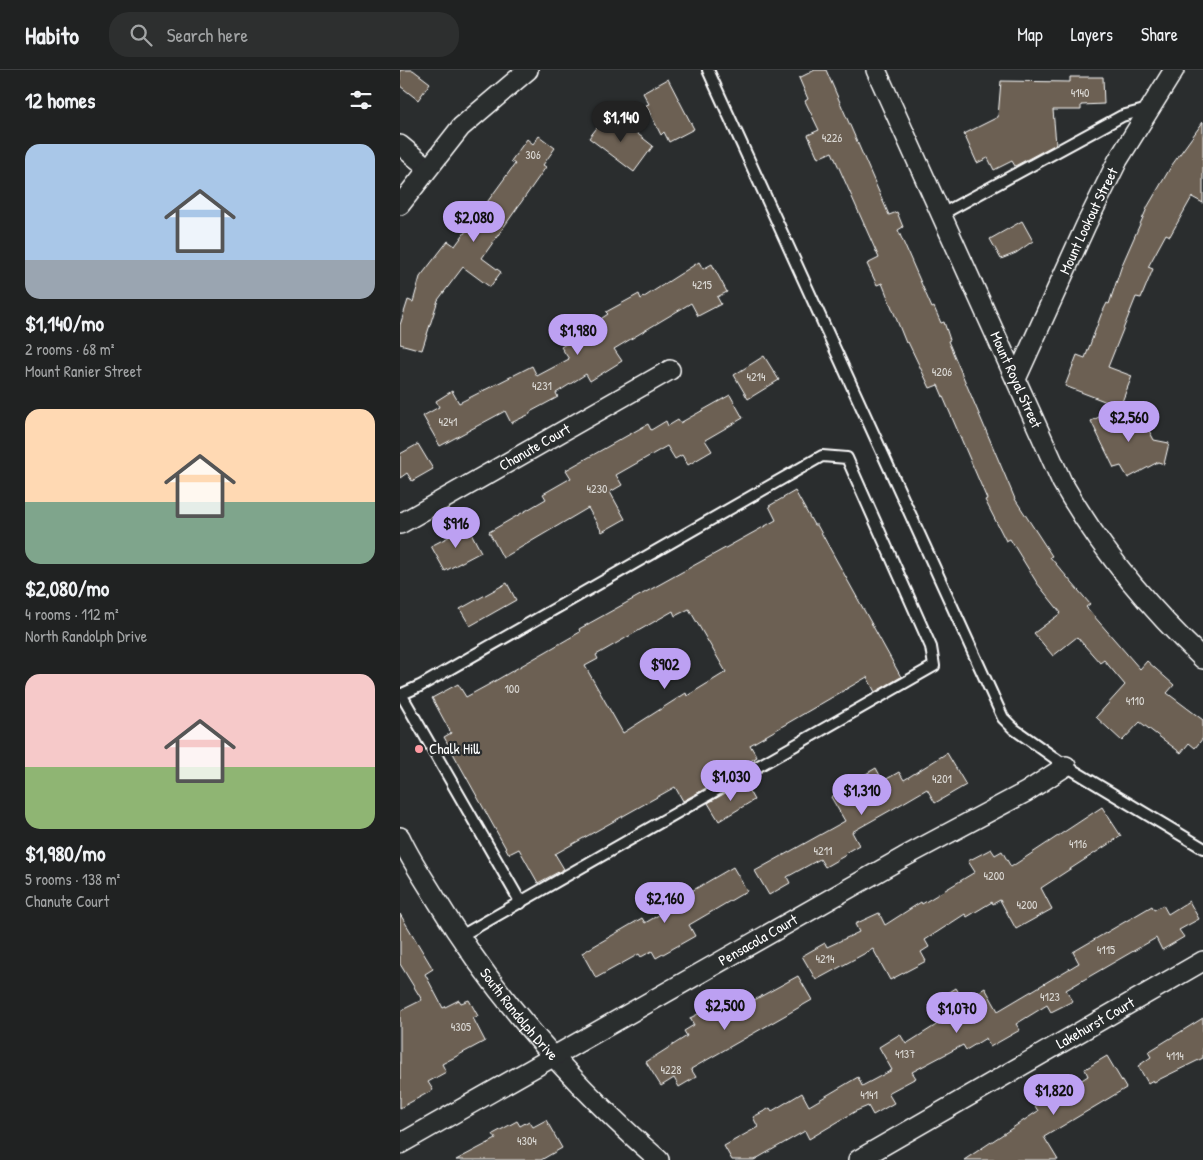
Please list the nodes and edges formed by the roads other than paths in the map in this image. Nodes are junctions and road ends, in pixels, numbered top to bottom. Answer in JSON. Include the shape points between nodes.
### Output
{"nodes":[{"id":1,"x":528,"y":70,"type":"edge"},
{"id":2,"x":708,"y":70,"type":"edge"},
{"id":3,"x":876,"y":70,"type":"edge"},
{"id":4,"x":1174,"y":70,"type":"edge"},
{"id":5,"x":1149,"y":109,"type":"junction"},
{"id":6,"x":400,"y":145,"type":"edge"},
{"id":7,"x":428,"y":168,"type":"junction"},
{"id":8,"x":400,"y":205,"type":"edge"},
{"id":9,"x":942,"y":214,"type":"junction"},
{"id":10,"x":670,"y":370,"type":"dead end"},
{"id":11,"x":1016,"y":379,"type":"junction"},
{"id":12,"x":400,"y":524,"type":"edge"},
{"id":13,"x":1203,"y":659,"type":"edge"},
{"id":14,"x":400,"y":694,"type":"edge"},
{"id":15,"x":1066,"y":766,"type":"junction"},
{"id":16,"x":402,"y":844,"type":"edge"},
{"id":17,"x":1203,"y":848,"type":"edge"},
{"id":18,"x":521,"y":903,"type":"junction"},
{"id":19,"x":459,"y":937,"type":"junction"},
{"id":20,"x":1203,"y":961,"type":"edge"},
{"id":21,"x":553,"y":1058,"type":"junction"},
{"id":22,"x":400,"y":1144,"type":"edge"},
{"id":23,"x":659,"y":1160,"type":"edge"},
{"id":24,"x":858,"y":1160,"type":"edge"}],
"edges":[{"from":1,"to":7,"type":"street","via":[[461,127]]},
{"from":2,"to":15,"type":"lane","via":[[1004,718],[1014,729]]},
{"from":3,"to":9,"type":"street","name":"Mount Royal Street"},
{"from":4,"to":5,"type":"street","name":"Mount Lookout Street"},
{"from":5,"to":9,"type":"lane","via":[[1122,116]]},
{"from":5,"to":11,"type":"street","name":"Mount Lookout Street","via":[[1118,160]]},
{"from":6,"to":7,"type":"street"},
{"from":7,"to":8,"type":"street"},
{"from":9,"to":11,"type":"street","name":"Mount Royal Street"},
{"from":10,"to":12,"type":"street","name":"Chanute Court"},
{"from":11,"to":13,"type":"street","name":"Mount Royal Street","via":[[1062,482],[1081,516],[1125,578]]},
{"from":14,"to":18,"type":"lane"},
{"from":14,"to":18,"type":"lane","via":[[429,681],[822,456],[847,458],[931,647],[934,666]]},
{"from":15,"to":17,"type":"lane"},
{"from":15,"to":21,"type":"street","name":"Pensacola Court","via":[[1026,792],[904,857]]},
{"from":16,"to":19,"type":"street","name":"South Randolph Drive"},
{"from":18,"to":19,"type":"lane"},
{"from":19,"to":21,"type":"street","name":"South Randolph Drive","via":[[498,992]]},
{"from":20,"to":24,"type":"street","name":"Lakehurst Court"},
{"from":21,"to":22,"type":"street","name":"Pensacola Court"},
{"from":21,"to":23,"type":"street","name":"South Randolph Drive"}]}
